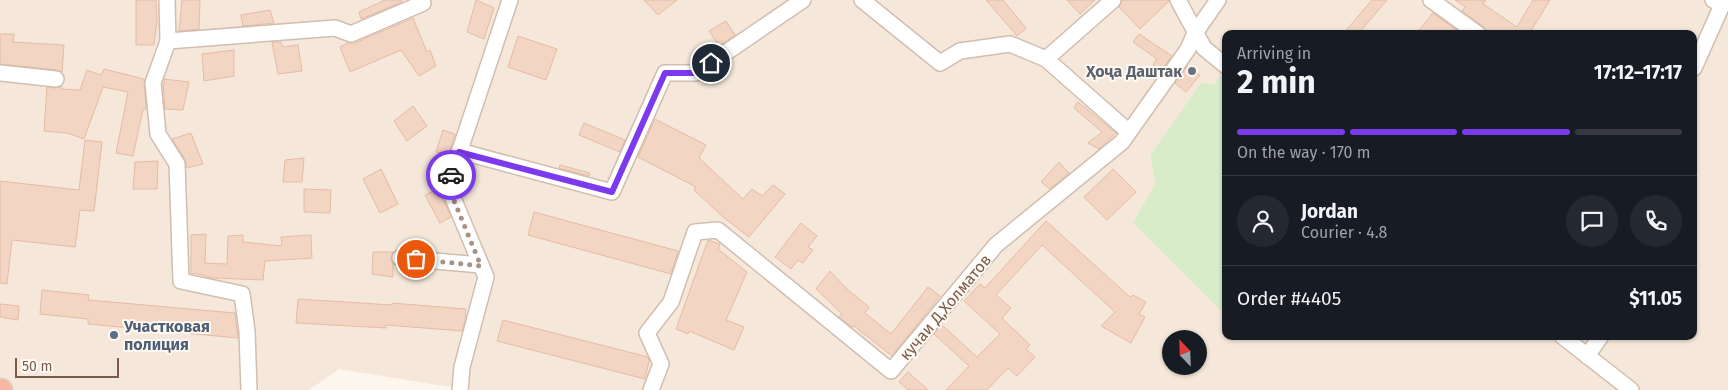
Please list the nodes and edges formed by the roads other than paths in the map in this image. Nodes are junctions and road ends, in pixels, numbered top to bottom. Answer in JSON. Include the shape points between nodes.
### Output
{"nodes":[{"id":1,"x":167,"y":0,"type":"edge"},
{"id":2,"x":422,"y":0,"type":"edge"},
{"id":3,"x":510,"y":0,"type":"edge"},
{"id":4,"x":803,"y":0,"type":"edge"},
{"id":5,"x":862,"y":0,"type":"edge"},
{"id":6,"x":1113,"y":0,"type":"edge"},
{"id":7,"x":1178,"y":0,"type":"edge"},
{"id":8,"x":1218,"y":0,"type":"edge"},
{"id":9,"x":1431,"y":0,"type":"edge"},
{"id":10,"x":1717,"y":2,"type":"edge"},
{"id":11,"x":1472,"y":30,"type":"edge"},
{"id":12,"x":1196,"y":33,"type":"junction"},
{"id":13,"x":168,"y":42,"type":"junction"},
{"id":14,"x":1046,"y":59,"type":"junction"},
{"id":15,"x":1697,"y":59,"type":"edge"},
{"id":16,"x":1222,"y":63,"type":"edge"},
{"id":17,"x":0,"y":73,"type":"edge"},
{"id":18,"x":56,"y":78,"type":"dead end"},
{"id":19,"x":1129,"y":132,"type":"junction"},
{"id":20,"x":459,"y":152,"type":"junction"},
{"id":21,"x":400,"y":258,"type":"dead end"},
{"id":22,"x":483,"y":271,"type":"junction"},
{"id":23,"x":1567,"y":340,"type":"edge"},
{"id":24,"x":1598,"y":340,"type":"edge"},
{"id":25,"x":1587,"y":356,"type":"junction"},
{"id":26,"x":249,"y":390,"type":"edge"},
{"id":27,"x":460,"y":390,"type":"edge"},
{"id":28,"x":651,"y":390,"type":"edge"},
{"id":29,"x":1631,"y":390,"type":"edge"}],
"edges":[{"from":1,"to":13,"type":"street"},
{"from":2,"to":13,"type":"street","via":[[423,3],[351,34],[335,28]]},
{"from":3,"to":20,"type":"street"},
{"from":4,"to":20,"type":"street","via":[[696,73],[665,73],[612,192]]},
{"from":5,"to":14,"type":"street","via":[[940,63],[960,51],[1010,44]]},
{"from":6,"to":14,"type":"street"},
{"from":7,"to":12,"type":"street"},
{"from":8,"to":12,"type":"street","name":"кучаи Д,Холматов"},
{"from":9,"to":11,"type":"street"},
{"from":10,"to":15,"type":"street"},
{"from":12,"to":16,"type":"street","via":[[1204,48]]},
{"from":12,"to":19,"type":"street","name":"кучаи Д,Холматов"},
{"from":13,"to":26,"type":"street","via":[[153,83],[158,134],[177,164],[181,281],[242,294]]},
{"from":14,"to":19,"type":"street"},
{"from":17,"to":18,"type":"street"},
{"from":19,"to":28,"type":"street","name":"кучаи Д,Холматов","via":[[1122,142],[996,245],[891,371],[718,230],[695,232],[671,302],[647,333],[661,364]]},
{"from":20,"to":22,"type":"street","via":[[448,186]]},
{"from":21,"to":22,"type":"street"},
{"from":22,"to":27,"type":"street"},
{"from":23,"to":25,"type":"street"},
{"from":24,"to":25,"type":"street"},
{"from":25,"to":29,"type":"street"}]}
